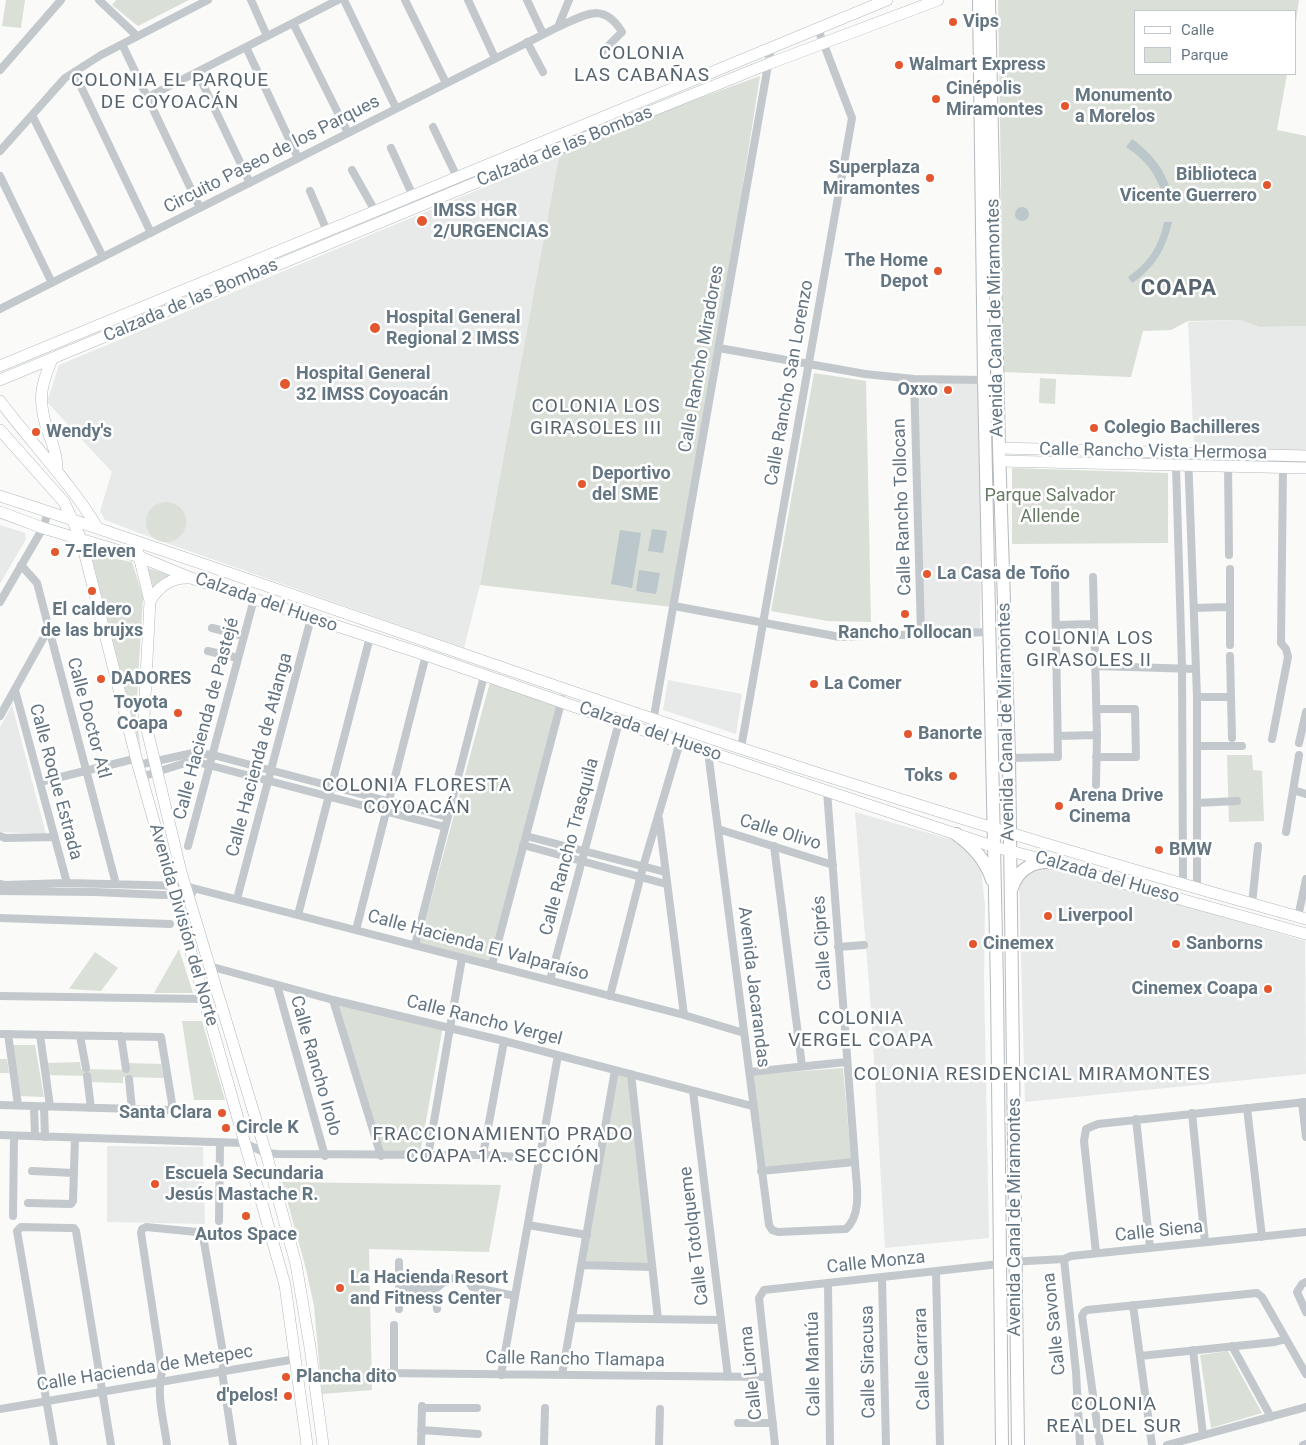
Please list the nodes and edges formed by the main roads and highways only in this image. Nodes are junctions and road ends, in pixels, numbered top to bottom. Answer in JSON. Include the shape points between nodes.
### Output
{"nodes":[{"id":1,"x":887,"y":0,"type":"edge"},
{"id":2,"x":938,"y":0,"type":"edge"},
{"id":3,"x":979,"y":0,"type":"edge"},
{"id":4,"x":989,"y":0,"type":"edge"},
{"id":5,"x":836,"y":21,"type":"junction"},
{"id":6,"x":824,"y":44,"type":"junction"},
{"id":7,"x":52,"y":359,"type":"junction"},
{"id":8,"x":0,"y":366,"type":"edge"},
{"id":9,"x":0,"y":380,"type":"edge"},
{"id":10,"x":0,"y":401,"type":"edge"},
{"id":11,"x":0,"y":430,"type":"edge"},
{"id":12,"x":1000,"y":455,"type":"junction"},
{"id":13,"x":1306,"y":456,"type":"edge"},
{"id":14,"x":1306,"y":468,"type":"edge"},
{"id":15,"x":57,"y":471,"type":"junction"},
{"id":16,"x":0,"y":496,"type":"edge"},
{"id":17,"x":0,"y":512,"type":"edge"},
{"id":18,"x":73,"y":519,"type":"junction"},
{"id":19,"x":96,"y":527,"type":"junction"},
{"id":20,"x":81,"y":539,"type":"junction"},
{"id":21,"x":135,"y":540,"type":"junction"},
{"id":22,"x":140,"y":557,"type":"junction"},
{"id":23,"x":191,"y":578,"type":"junction"},
{"id":24,"x":150,"y":601,"type":"junction"},
{"id":25,"x":994,"y":829,"type":"junction"},
{"id":26,"x":956,"y":834,"type":"junction"},
{"id":27,"x":1010,"y":834,"type":"junction"},
{"id":28,"x":995,"y":847,"type":"junction"},
{"id":29,"x":1010,"y":851,"type":"junction"},
{"id":30,"x":1056,"y":863,"type":"junction"},
{"id":31,"x":1011,"y":892,"type":"junction"},
{"id":32,"x":996,"y":900,"type":"junction"},
{"id":33,"x":1302,"y":918,"type":"edge"},
{"id":34,"x":1306,"y":933,"type":"edge"},
{"id":35,"x":302,"y":1291,"type":"junction"},
{"id":36,"x":286,"y":1293,"type":"junction"},
{"id":37,"x":304,"y":1306,"type":"junction"},
{"id":38,"x":289,"y":1310,"type":"junction"},
{"id":39,"x":307,"y":1445,"type":"edge"},
{"id":40,"x":323,"y":1445,"type":"edge"},
{"id":41,"x":1002,"y":1445,"type":"edge"},
{"id":42,"x":1018,"y":1445,"type":"edge"}],
"edges":[{"from":1,"to":5,"type":"main road","name":"Calzada de las Bombas"},
{"from":2,"to":6,"type":"main road","name":"Calzada de las Bombas"},
{"from":3,"to":25,"type":"main road","name":"Avenida Canal de Miramontes"},
{"from":4,"to":12,"type":"main road","name":"Avenida Canal de Miramontes"},
{"from":5,"to":6,"type":"main road","via":[[825,35]]},
{"from":5,"to":8,"type":"main road","name":"Calzada de las Bombas"},
{"from":6,"to":7,"type":"main road","name":"Calzada de las Bombas","via":[[564,146]]},
{"from":7,"to":9,"type":"main road","name":"Calzada de las Bombas"},
{"from":7,"to":15,"type":"main road","via":[[40,398],[57,456]]},
{"from":10,"to":15,"type":"main road"},
{"from":11,"to":18,"type":"main road","name":"Avenida División del Norte","via":[[64,502]]},
{"from":12,"to":13,"type":"main road","name":"Calle Rancho Vista Hermosa","via":[[1188,453]]},
{"from":12,"to":14,"type":"main road","name":"Calle Rancho Vista Hermosa","via":[[1176,466]]},
{"from":12,"to":27,"type":"main road","name":"Avenida Canal de Miramontes"},
{"from":15,"to":19,"type":"main road"},
{"from":16,"to":18,"type":"main road","name":"Calzada del Hueso"},
{"from":17,"to":20,"type":"main road","name":"Calzada del Hueso"},
{"from":18,"to":19,"type":"main road","name":"Calzada del Hueso"},
{"from":18,"to":20,"type":"main road","name":"Avenida División del Norte"},
{"from":19,"to":21,"type":"main road","name":"Calzada del Hueso"},
{"from":20,"to":22,"type":"main road","name":"Calzada del Hueso"},
{"from":20,"to":36,"type":"main road","name":"Avenida División del Norte","via":[[134,762],[141,777]]},
{"from":21,"to":22,"type":"main road","name":"Avenida División del Norte"},
{"from":21,"to":25,"type":"main road","name":"Calzada del Hueso","via":[[654,720]]},
{"from":22,"to":23,"type":"main road","name":"Calzada del Hueso"},
{"from":22,"to":24,"type":"main road","name":"Avenida División del Norte"},
{"from":23,"to":24,"type":"main road","via":[[178,578],[166,584]]},
{"from":23,"to":26,"type":"main road","name":"Calzada del Hueso"},
{"from":24,"to":35,"type":"main road","name":"Avenida División del Norte","via":[[144,717],[156,773],[186,890],[287,1225]]},
{"from":25,"to":27,"type":"main road","name":"Calzada del Hueso"},
{"from":25,"to":28,"type":"main road","name":"Avenida Canal de Miramontes"},
{"from":26,"to":28,"type":"main road","name":"Calzada del Hueso"},
{"from":26,"to":32,"type":"main road","via":[[983,860]]},
{"from":27,"to":29,"type":"main road","name":"Avenida Canal de Miramontes"},
{"from":27,"to":33,"type":"main road","name":"Calzada del Hueso"},
{"from":28,"to":29,"type":"main road","name":"Calzada del Hueso"},
{"from":28,"to":32,"type":"main road","name":"Avenida Canal de Miramontes"},
{"from":29,"to":30,"type":"main road","name":"Calzada del Hueso"},
{"from":29,"to":31,"type":"main road","name":"Avenida Canal de Miramontes"},
{"from":30,"to":31,"type":"main road","via":[[1045,861],[1028,866],[1016,878]]},
{"from":30,"to":34,"type":"main road","name":"Calzada del Hueso"},
{"from":31,"to":42,"type":"main road","name":"Avenida Canal de Miramontes"},
{"from":32,"to":41,"type":"main road","name":"Avenida Canal de Miramontes"},
{"from":33,"to":34,"type":"main road"},
{"from":35,"to":36,"type":"main road","via":[[294,1298]]},
{"from":35,"to":37,"type":"main road","name":"Avenida División del Norte"},
{"from":36,"to":38,"type":"main road","name":"Avenida División del Norte"},
{"from":37,"to":38,"type":"main road","via":[[294,1304]]},
{"from":37,"to":40,"type":"main road","name":"Avenida División del Norte"},
{"from":38,"to":39,"type":"main road","name":"Avenida División del Norte"}]}
